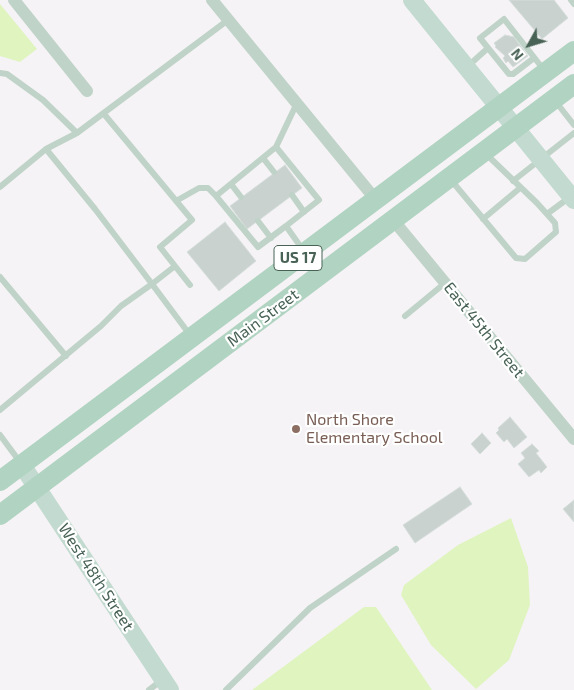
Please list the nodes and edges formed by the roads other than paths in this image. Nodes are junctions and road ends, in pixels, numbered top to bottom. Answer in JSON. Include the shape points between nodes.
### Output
{"nodes":[{"id":1,"x":14,"y":0,"type":"edge"},
{"id":2,"x":212,"y":0,"type":"edge"},
{"id":3,"x":412,"y":0,"type":"edge"},
{"id":4,"x":571,"y":0,"type":"edge"},
{"id":5,"x":574,"y":4,"type":"edge"},
{"id":6,"x":228,"y":20,"type":"junction"},
{"id":7,"x":488,"y":48,"type":"junction"},
{"id":8,"x":574,"y":51,"type":"edge"},
{"id":9,"x":540,"y":65,"type":"junction"},
{"id":10,"x":467,"y":66,"type":"junction"},
{"id":11,"x":0,"y":73,"type":"edge"},
{"id":12,"x":574,"y":84,"type":"edge"},
{"id":13,"x":87,"y":91,"type":"dead end"},
{"id":14,"x":554,"y":99,"type":"junction"},
{"id":15,"x":297,"y":103,"type":"junction"},
{"id":16,"x":500,"y":107,"type":"junction"},
{"id":17,"x":104,"y":114,"type":"junction"},
{"id":18,"x":574,"y":125,"type":"edge"},
{"id":19,"x":516,"y":128,"type":"junction"},
{"id":20,"x":77,"y":133,"type":"junction"},
{"id":21,"x":574,"y":134,"type":"edge"},
{"id":22,"x":276,"y":147,"type":"junction"},
{"id":23,"x":46,"y":149,"type":"junction"},
{"id":24,"x":484,"y":152,"type":"junction"},
{"id":25,"x":263,"y":158,"type":"junction"},
{"id":26,"x":541,"y":160,"type":"junction"},
{"id":27,"x":274,"y":172,"type":"dead end"},
{"id":28,"x":449,"y":179,"type":"junction"},
{"id":29,"x":513,"y":181,"type":"junction"},
{"id":30,"x":231,"y":184,"type":"junction"},
{"id":31,"x":0,"y":188,"type":"edge"},
{"id":32,"x":520,"y":188,"type":"junction"},
{"id":33,"x":292,"y":195,"type":"dead end"},
{"id":34,"x":216,"y":196,"type":"junction"},
{"id":35,"x":241,"y":197,"type":"dead end"},
{"id":36,"x":573,"y":198,"type":"edge"},
{"id":37,"x":376,"y":200,"type":"junction"},
{"id":38,"x":176,"y":201,"type":"junction"},
{"id":39,"x":304,"y":212,"type":"junction"},
{"id":40,"x":547,"y":214,"type":"junction"},
{"id":41,"x":483,"y":219,"type":"junction"},
{"id":42,"x":258,"y":221,"type":"dead end"},
{"id":43,"x":394,"y":221,"type":"junction"},
{"id":44,"x":286,"y":226,"type":"junction"},
{"id":45,"x":271,"y":238,"type":"junction"},
{"id":46,"x":305,"y":253,"type":"junction"},
{"id":47,"x":175,"y":266,"type":"junction"},
{"id":48,"x":0,"y":277,"type":"edge"},
{"id":49,"x":445,"y":283,"type":"junction"},
{"id":50,"x":152,"y":284,"type":"junction"},
{"id":51,"x":190,"y":285,"type":"dead end"},
{"id":52,"x":405,"y":316,"type":"dead end"},
{"id":53,"x":192,"y":338,"type":"junction"},
{"id":54,"x":66,"y":356,"type":"junction"},
{"id":55,"x":0,"y":410,"type":"edge"},
{"id":56,"x":0,"y":435,"type":"edge"},
{"id":57,"x":574,"y":439,"type":"edge"},
{"id":58,"x":22,"y":465,"type":"junction"},
{"id":59,"x":0,"y":481,"type":"edge"},
{"id":60,"x":37,"y":487,"type":"junction"},
{"id":61,"x":0,"y":515,"type":"edge"},
{"id":62,"x":396,"y":549,"type":"dead end"},
{"id":63,"x":167,"y":684,"type":"edge"},
{"id":64,"x":149,"y":690,"type":"edge"},
{"id":65,"x":226,"y":690,"type":"edge"}],
"edges":[{"from":1,"to":13,"type":"street"},
{"from":2,"to":6,"type":"street"},
{"from":3,"to":10,"type":"street"},
{"from":4,"to":5,"type":"lane"},
{"from":6,"to":15,"type":"street"},
{"from":6,"to":17,"type":"lane"},
{"from":7,"to":9,"type":"lane","via":[[509,74]]},
{"from":7,"to":9,"type":"lane","via":[[480,38],[504,19]]},
{"from":7,"to":10,"type":"lane"},
{"from":8,"to":9,"type":"main road","name":"Main Street","number":"US 17"},
{"from":9,"to":16,"type":"main road","name":"Main Street","number":"US 17"},
{"from":10,"to":16,"type":"street"},
{"from":11,"to":20,"type":"lane","via":[[7,74],[43,100]]},
{"from":12,"to":14,"type":"main road","name":"Main Street","number":"US 17"},
{"from":14,"to":18,"type":"lane"},
{"from":14,"to":19,"type":"main road","name":"Main Street","number":"US 17"},
{"from":15,"to":22,"type":"lane"},
{"from":15,"to":37,"type":"street"},
{"from":16,"to":19,"type":"street"},
{"from":16,"to":37,"type":"main road","name":"Main Street","number":"US 17"},
{"from":17,"to":20,"type":"lane"},
{"from":17,"to":38,"type":"lane"},
{"from":19,"to":24,"type":"main road","name":"Main Street","number":"US 17"},
{"from":19,"to":26,"type":"street"},
{"from":20,"to":23,"type":"lane"},
{"from":21,"to":26,"type":"lane"},
{"from":22,"to":25,"type":"lane"},
{"from":22,"to":39,"type":"lane","via":[[319,200]]},
{"from":23,"to":31,"type":"lane"},
{"from":23,"to":50,"type":"lane"},
{"from":24,"to":28,"type":"main road","name":"Main Street","number":"US 17"},
{"from":24,"to":29,"type":"lane"},
{"from":25,"to":27,"type":"lane"},
{"from":25,"to":30,"type":"lane"},
{"from":26,"to":29,"type":"lane"},
{"from":26,"to":36,"type":"street"},
{"from":28,"to":41,"type":"lane"},
{"from":28,"to":43,"type":"main road","name":"Main Street","number":"US 17"},
{"from":29,"to":32,"type":"lane"},
{"from":30,"to":34,"type":"lane"},
{"from":30,"to":35,"type":"lane"},
{"from":32,"to":40,"type":"lane"},
{"from":32,"to":41,"type":"lane"},
{"from":33,"to":39,"type":"lane"},
{"from":34,"to":38,"type":"lane","via":[[208,188],[200,188]]},
{"from":34,"to":45,"type":"lane","via":[[258,247]]},
{"from":36,"to":40,"type":"lane"},
{"from":37,"to":46,"type":"main road","name":"Main Street","number":"US 17"},
{"from":38,"to":47,"type":"lane","via":[[192,220],[160,247]]},
{"from":39,"to":44,"type":"lane"},
{"from":40,"to":41,"type":"lane","via":[[555,222],[556,232],[525,259],[516,258]]},
{"from":42,"to":45,"type":"lane"},
{"from":43,"to":49,"type":"street","name":"East 45th Street"},
{"from":43,"to":60,"type":"main road","name":"Main Street","number":"US 17"},
{"from":44,"to":45,"type":"lane"},
{"from":44,"to":46,"type":"lane"},
{"from":46,"to":53,"type":"main road","name":"Main Street","number":"US 17"},
{"from":47,"to":50,"type":"lane"},
{"from":47,"to":51,"type":"lane"},
{"from":48,"to":54,"type":"lane"},
{"from":49,"to":52,"type":"lane"},
{"from":49,"to":57,"type":"street","name":"East 45th Street"},
{"from":50,"to":53,"type":"lane"},
{"from":50,"to":54,"type":"lane","via":[[121,306]]},
{"from":53,"to":58,"type":"main road","name":"Main Street","number":"US 17"},
{"from":54,"to":55,"type":"lane"},
{"from":56,"to":58,"type":"lane"},
{"from":58,"to":59,"type":"main road","name":"Main Street","number":"US 17"},
{"from":58,"to":60,"type":"street","name":"West 48th Street"},
{"from":60,"to":61,"type":"main road","name":"Main Street","number":"US 17"},
{"from":60,"to":63,"type":"street","name":"West 48th Street"},
{"from":62,"to":65,"type":"lane","via":[[310,608]]},
{"from":63,"to":64,"type":"lane"}]}
